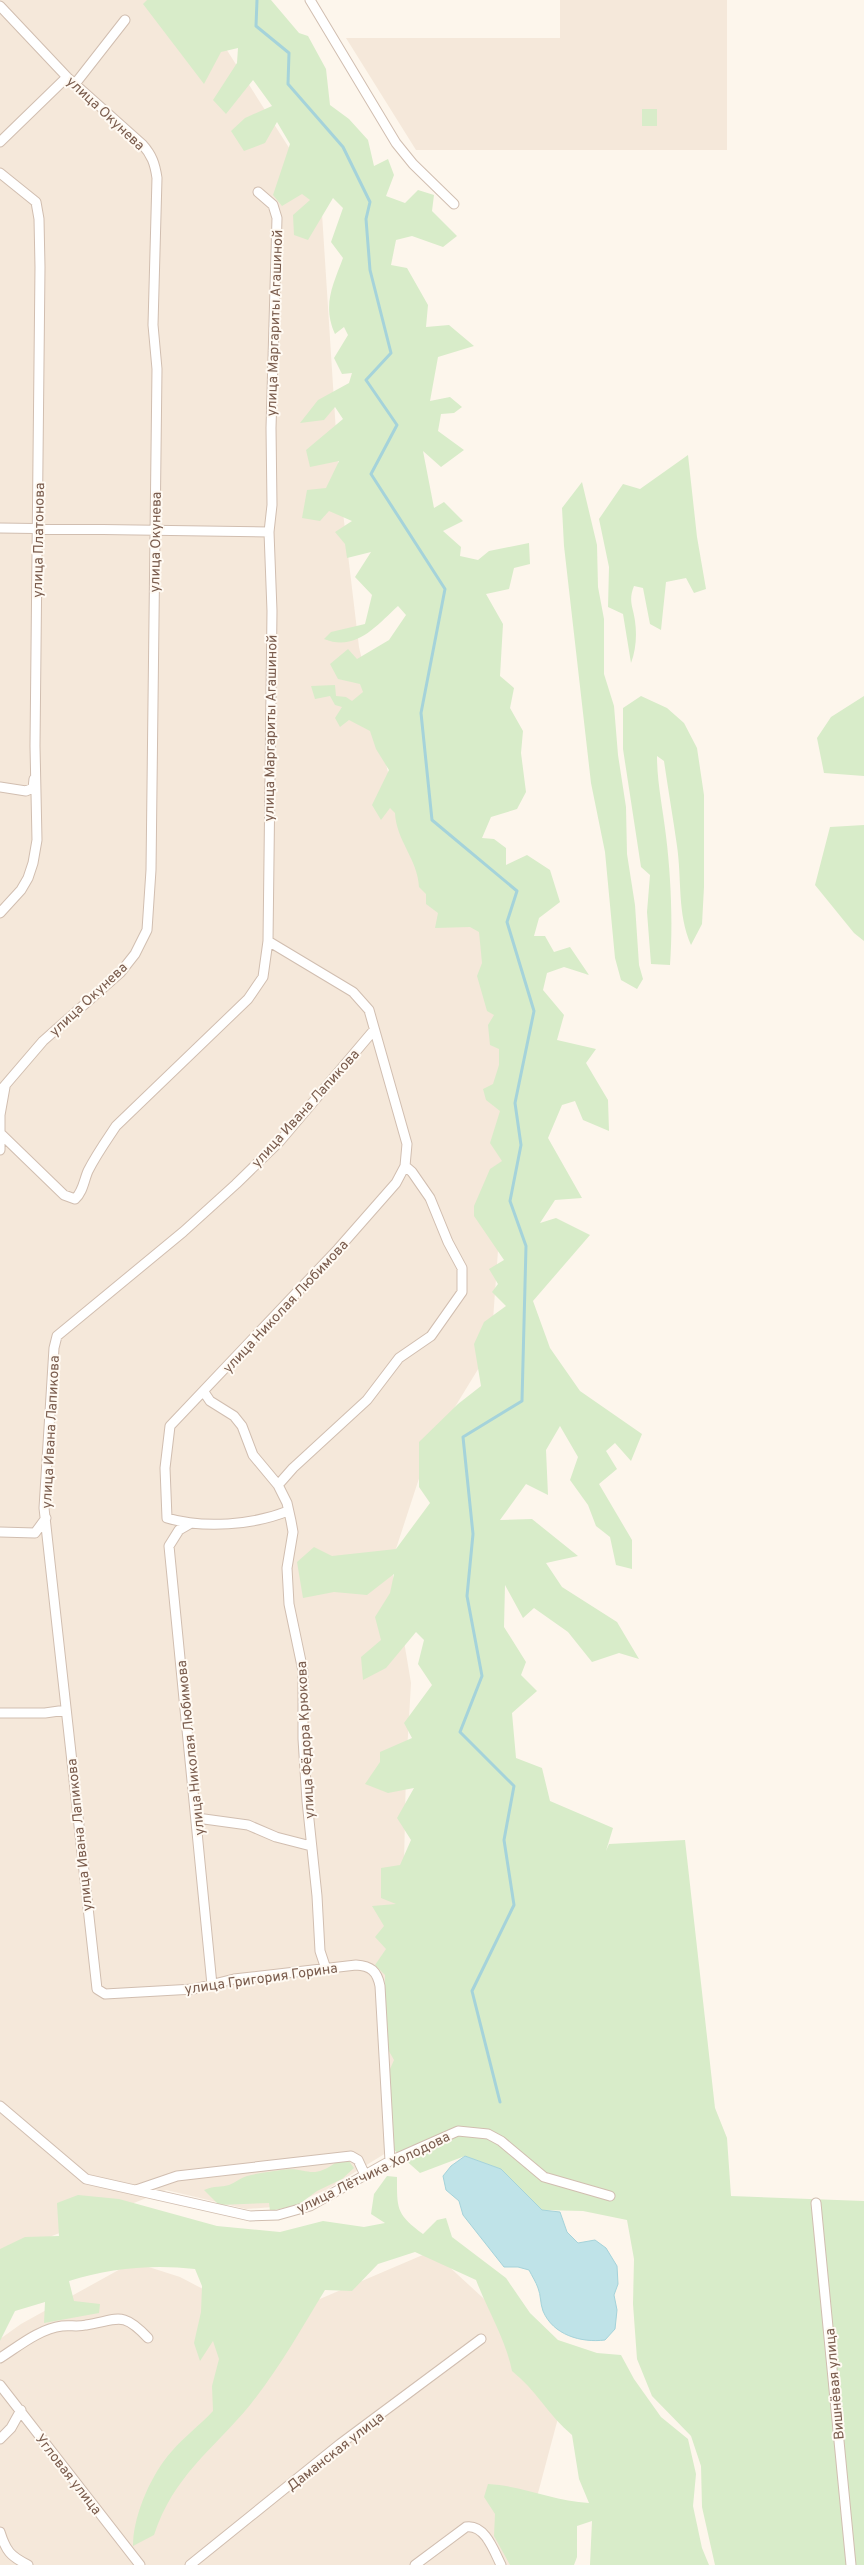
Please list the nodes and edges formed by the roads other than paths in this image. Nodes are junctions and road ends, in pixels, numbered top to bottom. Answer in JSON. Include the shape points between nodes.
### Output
{"nodes":[{"id":1,"x":310,"y":0,"type":"edge"},
{"id":2,"x":0,"y":6,"type":"edge"},
{"id":3,"x":125,"y":20,"type":"dead end"},
{"id":4,"x":67,"y":77,"type":"junction"},
{"id":5,"x":75,"y":84,"type":"junction"},
{"id":6,"x":0,"y":142,"type":"edge"},
{"id":7,"x":0,"y":173,"type":"edge"},
{"id":8,"x":258,"y":192,"type":"dead end"},
{"id":9,"x":454,"y":204,"type":"dead end"},
{"id":10,"x":0,"y":528,"type":"edge"},
{"id":11,"x":38,"y":528,"type":"junction"},
{"id":12,"x":155,"y":530,"type":"junction"},
{"id":13,"x":269,"y":532,"type":"junction"},
{"id":14,"x":36,"y":760,"type":"junction"},
{"id":15,"x":0,"y":787,"type":"edge"},
{"id":16,"x":26,"y":790,"type":"junction"},
{"id":17,"x":37,"y":808,"type":"junction"},
{"id":18,"x":0,"y":913,"type":"edge"},
{"id":19,"x":268,"y":940,"type":"junction"},
{"id":20,"x":374,"y":1030,"type":"junction"},
{"id":21,"x":2,"y":1089,"type":"edge"},
{"id":22,"x":0,"y":1133,"type":"edge"},
{"id":23,"x":0,"y":1150,"type":"edge"},
{"id":24,"x":406,"y":1166,"type":"junction"},
{"id":25,"x":204,"y":1392,"type":"junction"},
{"id":26,"x":278,"y":1485,"type":"junction"},
{"id":27,"x":288,"y":1511,"type":"junction"},
{"id":28,"x":46,"y":1518,"type":"junction"},
{"id":29,"x":193,"y":1523,"type":"junction"},
{"id":30,"x":0,"y":1532,"type":"edge"},
{"id":31,"x":28,"y":1534,"type":"junction"},
{"id":32,"x":49,"y":1549,"type":"junction"},
{"id":33,"x":66,"y":1710,"type":"junction"},
{"id":34,"x":0,"y":1713,"type":"edge"},
{"id":35,"x":198,"y":1818,"type":"junction"},
{"id":36,"x":311,"y":1846,"type":"junction"},
{"id":37,"x":326,"y":1969,"type":"junction"},
{"id":38,"x":212,"y":1985,"type":"junction"},
{"id":39,"x":105,"y":1994,"type":"joint"},
{"id":40,"x":0,"y":2106,"type":"edge"},
{"id":41,"x":390,"y":2161,"type":"junction"},
{"id":42,"x":365,"y":2175,"type":"junction"},
{"id":43,"x":136,"y":2190,"type":"junction"},
{"id":44,"x":610,"y":2196,"type":"dead end"},
{"id":45,"x":816,"y":2203,"type":"dead end"},
{"id":46,"x":148,"y":2338,"type":"dead end"},
{"id":47,"x":481,"y":2339,"type":"dead end"},
{"id":48,"x":0,"y":2358,"type":"edge"},
{"id":49,"x":0,"y":2385,"type":"edge"},
{"id":50,"x":21,"y":2410,"type":"junction"},
{"id":51,"x":0,"y":2439,"type":"edge"},
{"id":52,"x":0,"y":2532,"type":"edge"},
{"id":53,"x":28,"y":2565,"type":"edge"},
{"id":54,"x":140,"y":2565,"type":"edge"},
{"id":55,"x":190,"y":2565,"type":"edge"},
{"id":56,"x":416,"y":2565,"type":"edge"},
{"id":57,"x":501,"y":2565,"type":"edge"},
{"id":58,"x":851,"y":2565,"type":"edge"}],
"edges":[{"from":1,"to":9,"type":"street","via":[[396,143]]},
{"from":2,"to":4,"type":"street","name":"улица Окунева"},
{"from":3,"to":5,"type":"street"},
{"from":4,"to":5,"type":"street","name":"улица Окунева"},
{"from":4,"to":6,"type":"street"},
{"from":5,"to":12,"type":"street","name":"улица Окунева","via":[[142,144],[155,164]]},
{"from":7,"to":11,"type":"street","name":"улица Платонова","via":[[36,202],[39,219]]},
{"from":8,"to":13,"type":"street","name":"улица Маргариты Агашиной","via":[[274,205],[277,218]]},
{"from":10,"to":11,"type":"street"},
{"from":11,"to":12,"type":"street"},
{"from":11,"to":14,"type":"street","name":"улица Платонова"},
{"from":12,"to":13,"type":"street"},
{"from":12,"to":21,"type":"street","name":"улица Окунева","via":[[151,870],[147,930],[135,954],[120,973],[43,1041]]},
{"from":13,"to":19,"type":"street","name":"улица Маргариты Агашиной","via":[[272,611]]},
{"from":14,"to":16,"type":"street","via":[[33,788]]},
{"from":14,"to":17,"type":"street","name":"улица Платонова"},
{"from":15,"to":16,"type":"street"},
{"from":16,"to":17,"type":"street","via":[[31,791]]},
{"from":17,"to":18,"type":"street","name":"улица Платонова","via":[[34,863],[21,890]]},
{"from":19,"to":20,"type":"street","via":[[353,992],[369,1010]]},
{"from":19,"to":22,"type":"street","name":"улица Маргариты Агашиной","via":[[263,977],[257,987],[182,1065],[116,1126],[101,1147],[75,1199],[64,1195]]},
{"from":20,"to":24,"type":"street","via":[[407,1144]]},
{"from":20,"to":28,"type":"street","name":"улица Ивана Лапикова","via":[[297,1122],[236,1184],[56,1336],[47,1439]]},
{"from":21,"to":22,"type":"street"},
{"from":22,"to":23,"type":"street"},
{"from":24,"to":25,"type":"street","name":"улица Николая Любимова","via":[[396,1183],[338,1249]]},
{"from":24,"to":26,"type":"street","via":[[430,1198],[462,1268],[462,1292],[431,1336],[399,1358],[367,1400]]},
{"from":25,"to":26,"type":"street","name":"улица Фёдора Крюкова","via":[[214,1404],[238,1420],[253,1455]]},
{"from":25,"to":29,"type":"street","name":"улица Николая Любимова","via":[[170,1426],[165,1468],[167,1518]]},
{"from":26,"to":27,"type":"street","name":"улица Фёдора Крюкова"},
{"from":27,"to":29,"type":"street","via":[[247,1522]]},
{"from":27,"to":36,"type":"street","name":"улица Фёдора Крюкова","via":[[293,1532],[288,1604],[303,1671],[303,1739]]},
{"from":28,"to":31,"type":"street","via":[[35,1533]]},
{"from":28,"to":32,"type":"street","name":"улица Ивана Лапикова"},
{"from":29,"to":35,"type":"street","name":"улица Николая Любимова","via":[[179,1530],[169,1546]]},
{"from":30,"to":31,"type":"street"},
{"from":31,"to":32,"type":"street","via":[[41,1537]]},
{"from":32,"to":33,"type":"street","name":"улица Ивана Лапикова"},
{"from":33,"to":34,"type":"street"},
{"from":33,"to":39,"type":"street","name":"улица Ивана Лапикова","via":[[94,1977],[97,1989]]},
{"from":35,"to":36,"type":"street","via":[[248,1825],[276,1837]]},
{"from":35,"to":38,"type":"street","name":"улица Николая Любимова"},
{"from":36,"to":37,"type":"street","name":"улица Фёдора Крюкова","via":[[320,1951]]},
{"from":37,"to":38,"type":"street","name":"улица Григория Горина","via":[[234,1979]]},
{"from":37,"to":41,"type":"street","name":"улица Григория Горина","via":[[365,1966],[378,1974]]},
{"from":38,"to":39,"type":"street","name":"улица Григория Горина"},
{"from":40,"to":43,"type":"street","name":"улица Лётчика Холодова","via":[[86,2179]]},
{"from":41,"to":42,"type":"street","name":"улица Лётчика Холодова"},
{"from":41,"to":44,"type":"street","name":"улица Лётчика Холодова","via":[[444,2135],[474,2131],[501,2141],[544,2178]]},
{"from":42,"to":43,"type":"street","name":"улица Лётчика Холодова","via":[[310,2206],[292,2213],[264,2217]]},
{"from":42,"to":43,"type":"street","via":[[355,2157],[345,2156],[184,2175]]},
{"from":45,"to":58,"type":"street","name":"Вишнёвая улица"},
{"from":46,"to":48,"type":"street","via":[[136,2325],[123,2319],[109,2319],[85,2326],[61,2326],[38,2334]]},
{"from":47,"to":55,"type":"street","name":"Даманская улица","via":[[340,2444]]},
{"from":49,"to":50,"type":"street","name":"Угловая улица"},
{"from":50,"to":51,"type":"street"},
{"from":50,"to":54,"type":"street","name":"Угловая улица"},
{"from":52,"to":53,"type":"street","via":[[12,2558]]},
{"from":56,"to":57,"type":"street","via":[[466,2527],[474,2526],[487,2538]]}]}
